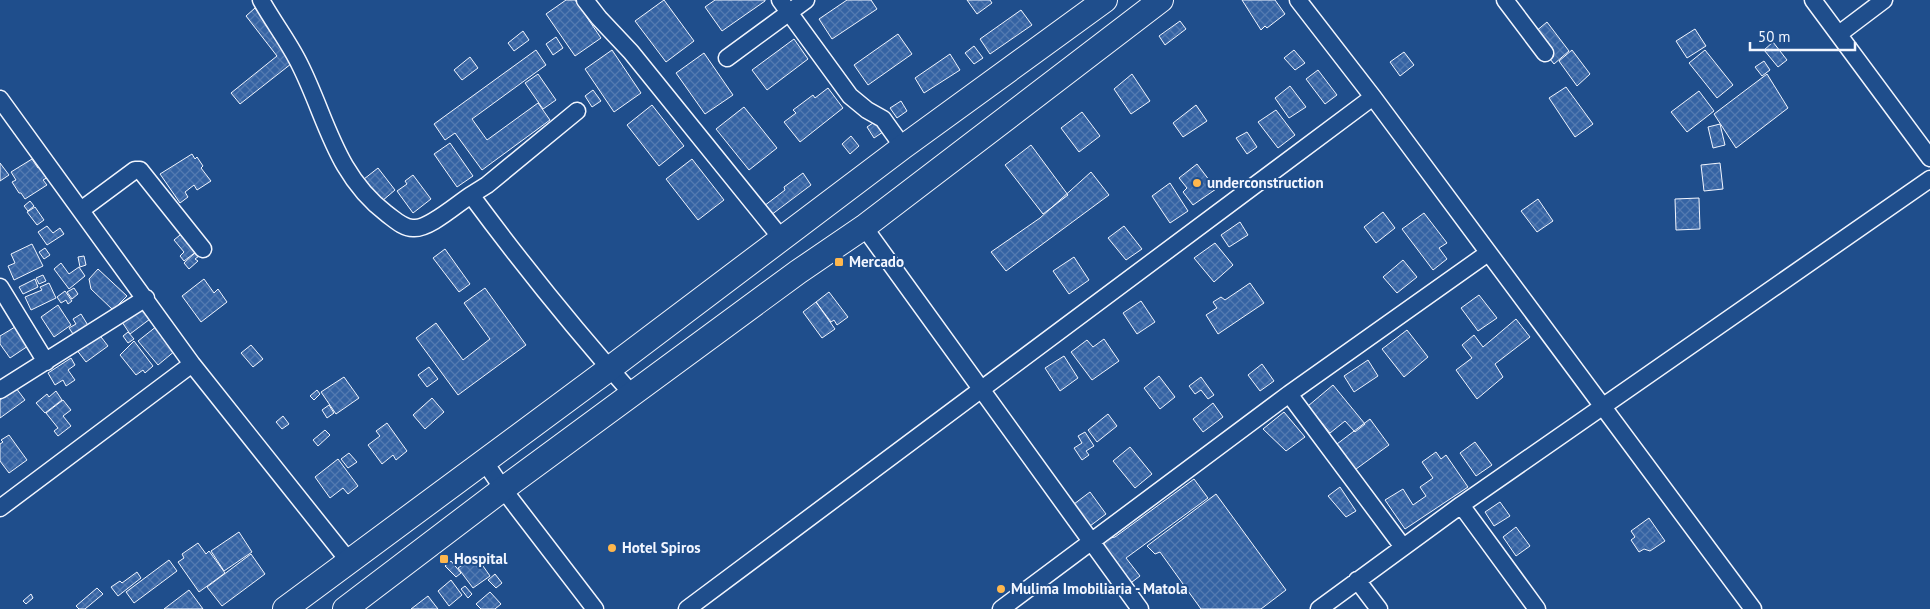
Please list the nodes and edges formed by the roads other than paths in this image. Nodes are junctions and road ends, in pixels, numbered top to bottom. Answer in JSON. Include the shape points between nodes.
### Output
{"nodes":[{"id":1,"x":260,"y":0,"type":"edge"},
{"id":2,"x":586,"y":0,"type":"edge"},
{"id":3,"x":806,"y":0,"type":"edge"},
{"id":4,"x":1161,"y":0,"type":"edge"},
{"id":5,"x":1298,"y":0,"type":"edge"},
{"id":6,"x":1505,"y":0,"type":"edge"},
{"id":7,"x":1813,"y":0,"type":"edge"},
{"id":8,"x":1884,"y":0,"type":"edge"},
{"id":9,"x":1099,"y":2,"type":"edge"},
{"id":10,"x":785,"y":6,"type":"edge"},
{"id":11,"x":1838,"y":34,"type":"junction"},
{"id":12,"x":1545,"y":53,"type":"dead end"},
{"id":13,"x":727,"y":58,"type":"dead end"},
{"id":14,"x":1373,"y":97,"type":"junction"},
{"id":15,"x":0,"y":98,"type":"edge"},
{"id":16,"x":578,"y":111,"type":"dead end"},
{"id":17,"x":903,"y":147,"type":"junction"},
{"id":18,"x":1930,"y":158,"type":"edge"},
{"id":19,"x":1930,"y":179,"type":"edge"},
{"id":20,"x":471,"y":195,"type":"junction"},
{"id":21,"x":81,"y":210,"type":"junction"},
{"id":22,"x":864,"y":228,"type":"junction"},
{"id":23,"x":782,"y":239,"type":"junction"},
{"id":24,"x":203,"y":249,"type":"dead end"},
{"id":25,"x":1488,"y":253,"type":"junction"},
{"id":26,"x":0,"y":287,"type":"edge"},
{"id":27,"x":146,"y":298,"type":"junction"},
{"id":28,"x":46,"y":362,"type":"junction"},
{"id":29,"x":192,"y":364,"type":"junction"},
{"id":30,"x":609,"y":369,"type":"junction"},
{"id":31,"x":0,"y":390,"type":"edge"},
{"id":32,"x":981,"y":390,"type":"junction"},
{"id":33,"x":1289,"y":394,"type":"junction"},
{"id":34,"x":633,"y":395,"type":"junction"},
{"id":35,"x":1602,"y":406,"type":"junction"},
{"id":36,"x":484,"y":461,"type":"junction"},
{"id":37,"x":503,"y":489,"type":"junction"},
{"id":38,"x":1461,"y":505,"type":"junction"},
{"id":39,"x":0,"y":508,"type":"edge"},
{"id":40,"x":1092,"y":542,"type":"junction"},
{"id":41,"x":1403,"y":547,"type":"junction"},
{"id":42,"x":348,"y":560,"type":"junction"},
{"id":43,"x":1357,"y":580,"type":"junction"},
{"id":44,"x":285,"y":609,"type":"edge"},
{"id":45,"x":345,"y":609,"type":"edge"},
{"id":46,"x":595,"y":609,"type":"edge"},
{"id":47,"x":687,"y":609,"type":"edge"},
{"id":48,"x":1001,"y":609,"type":"edge"},
{"id":49,"x":1140,"y":609,"type":"edge"},
{"id":50,"x":1319,"y":609,"type":"edge"},
{"id":51,"x":1378,"y":609,"type":"edge"},
{"id":52,"x":1538,"y":609,"type":"edge"},
{"id":53,"x":1753,"y":609,"type":"edge"}],
"edges":[{"from":1,"to":20,"type":"street","via":[[297,58],[352,179],[376,205],[399,223],[411,228],[423,227]]},
{"from":2,"to":23,"type":"street"},
{"from":3,"to":10,"type":"street"},
{"from":4,"to":22,"type":"highway"},
{"from":5,"to":14,"type":"street"},
{"from":6,"to":12,"type":"street"},
{"from":7,"to":11,"type":"street"},
{"from":8,"to":11,"type":"street"},
{"from":9,"to":17,"type":"highway"},
{"from":10,"to":13,"type":"street"},
{"from":10,"to":17,"type":"street","via":[[835,79],[850,96],[883,119]]},
{"from":11,"to":18,"type":"street"},
{"from":14,"to":25,"type":"street"},
{"from":14,"to":32,"type":"street"},
{"from":15,"to":21,"type":"street"},
{"from":16,"to":20,"type":"street"},
{"from":17,"to":23,"type":"highway"},
{"from":19,"to":35,"type":"street"},
{"from":20,"to":30,"type":"street"},
{"from":21,"to":24,"type":"street","via":[[135,170],[140,170]]},
{"from":21,"to":27,"type":"street"},
{"from":22,"to":32,"type":"street"},
{"from":22,"to":34,"type":"highway","via":[[798,272]]},
{"from":23,"to":30,"type":"highway"},
{"from":25,"to":33,"type":"street"},
{"from":25,"to":35,"type":"street"},
{"from":26,"to":28,"type":"street"},
{"from":27,"to":28,"type":"street"},
{"from":27,"to":29,"type":"street"},
{"from":28,"to":31,"type":"street"},
{"from":29,"to":39,"type":"street"},
{"from":29,"to":42,"type":"street"},
{"from":30,"to":34,"type":"street"},
{"from":30,"to":36,"type":"highway"},
{"from":32,"to":40,"type":"street"},
{"from":32,"to":47,"type":"street"},
{"from":33,"to":40,"type":"street"},
{"from":33,"to":41,"type":"street"},
{"from":34,"to":37,"type":"highway"},
{"from":35,"to":38,"type":"street"},
{"from":35,"to":53,"type":"street"},
{"from":36,"to":37,"type":"street"},
{"from":36,"to":42,"type":"highway"},
{"from":37,"to":45,"type":"highway"},
{"from":37,"to":46,"type":"street"},
{"from":38,"to":41,"type":"street"},
{"from":38,"to":52,"type":"street"},
{"from":40,"to":48,"type":"street"},
{"from":40,"to":49,"type":"street"},
{"from":41,"to":43,"type":"street"},
{"from":42,"to":44,"type":"highway"},
{"from":43,"to":50,"type":"street"},
{"from":43,"to":51,"type":"street"}]}
